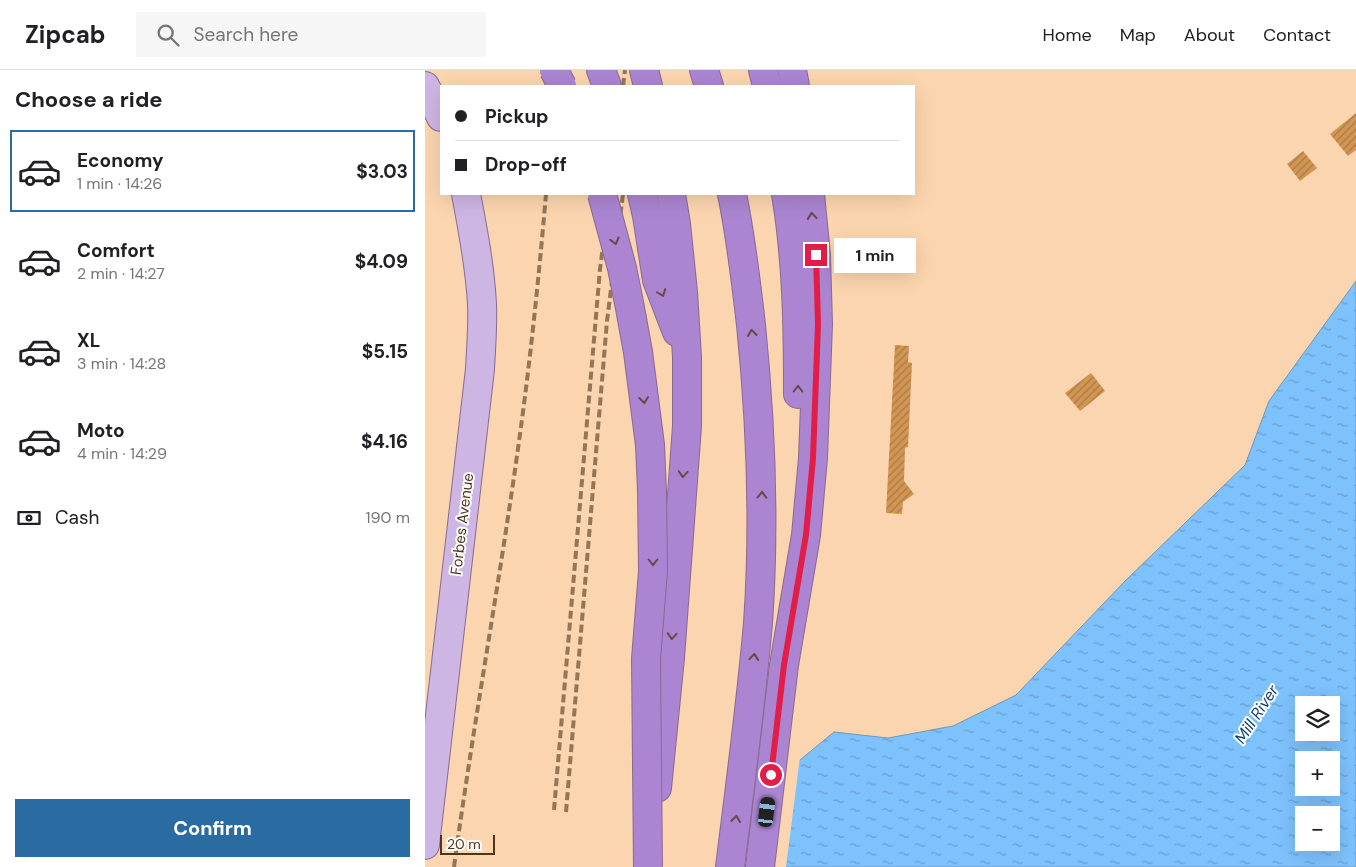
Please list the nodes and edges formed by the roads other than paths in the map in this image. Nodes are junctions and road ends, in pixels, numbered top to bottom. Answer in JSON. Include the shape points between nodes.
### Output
{"nodes":[{"id":1,"x":554,"y":70,"type":"edge"},
{"id":2,"x":601,"y":70,"type":"edge"},
{"id":3,"x":644,"y":70,"type":"edge"},
{"id":4,"x":704,"y":70,"type":"edge"},
{"id":5,"x":763,"y":70,"type":"edge"},
{"id":6,"x":792,"y":70,"type":"edge"},
{"id":7,"x":562,"y":85,"type":"edge"},
{"id":8,"x":607,"y":85,"type":"edge"},
{"id":9,"x":648,"y":85,"type":"edge"},
{"id":10,"x":709,"y":85,"type":"edge"},
{"id":11,"x":767,"y":85,"type":"edge"},
{"id":12,"x":795,"y":85,"type":"edge"},
{"id":13,"x":425,"y":86,"type":"edge"},
{"id":14,"x":440,"y":115,"type":"edge"},
{"id":15,"x":602,"y":195,"type":"edge"},
{"id":16,"x":642,"y":195,"type":"edge"},
{"id":17,"x":671,"y":195,"type":"edge"},
{"id":18,"x":732,"y":195,"type":"edge"},
{"id":19,"x":786,"y":195,"type":"edge"},
{"id":20,"x":810,"y":195,"type":"edge"},
{"id":21,"x":467,"y":198,"type":"edge"},
{"id":22,"x":687,"y":357,"type":"junction"},
{"id":23,"x":784,"y":665,"type":"junction"},
{"id":24,"x":425,"y":845,"type":"edge"},
{"id":25,"x":648,"y":867,"type":"edge"},
{"id":26,"x":730,"y":867,"type":"edge"},
{"id":27,"x":760,"y":867,"type":"edge"}],
"edges":[{"from":1,"to":7,"type":"highway","bridge":true},
{"from":2,"to":8,"type":"highway"},
{"from":3,"to":9,"type":"highway"},
{"from":4,"to":10,"type":"highway"},
{"from":5,"to":11,"type":"highway"},
{"from":6,"to":12,"type":"highway"},
{"from":13,"to":14,"type":"main road"},
{"from":15,"to":25,"type":"highway","one_way":true,"bridge":true,"via":[[630,308],[650,445],[653,571],[646,659]]},
{"from":16,"to":22,"type":"highway","one_way":true,"via":[[657,280]]},
{"from":17,"to":22,"type":"highway"},
{"from":26,"to":18,"type":"highway","one_way":true,"via":[[758,622],[762,486],[754,352]]},
{"from":23,"to":19,"type":"highway","one_way":true,"via":[[798,436],[797,291]]},
{"from":23,"to":20,"type":"highway","one_way":true,"via":[[806,535],[813,458],[818,324]]},
{"from":21,"to":24,"type":"main road","name":"Forbes Avenue","via":[[482,304],[480,369]]},
{"from":22,"to":25,"type":"highway","one_way":true,"bridge":true,"via":[[687,426],[670,658]]},
{"from":23,"to":27,"type":"highway"}]}
